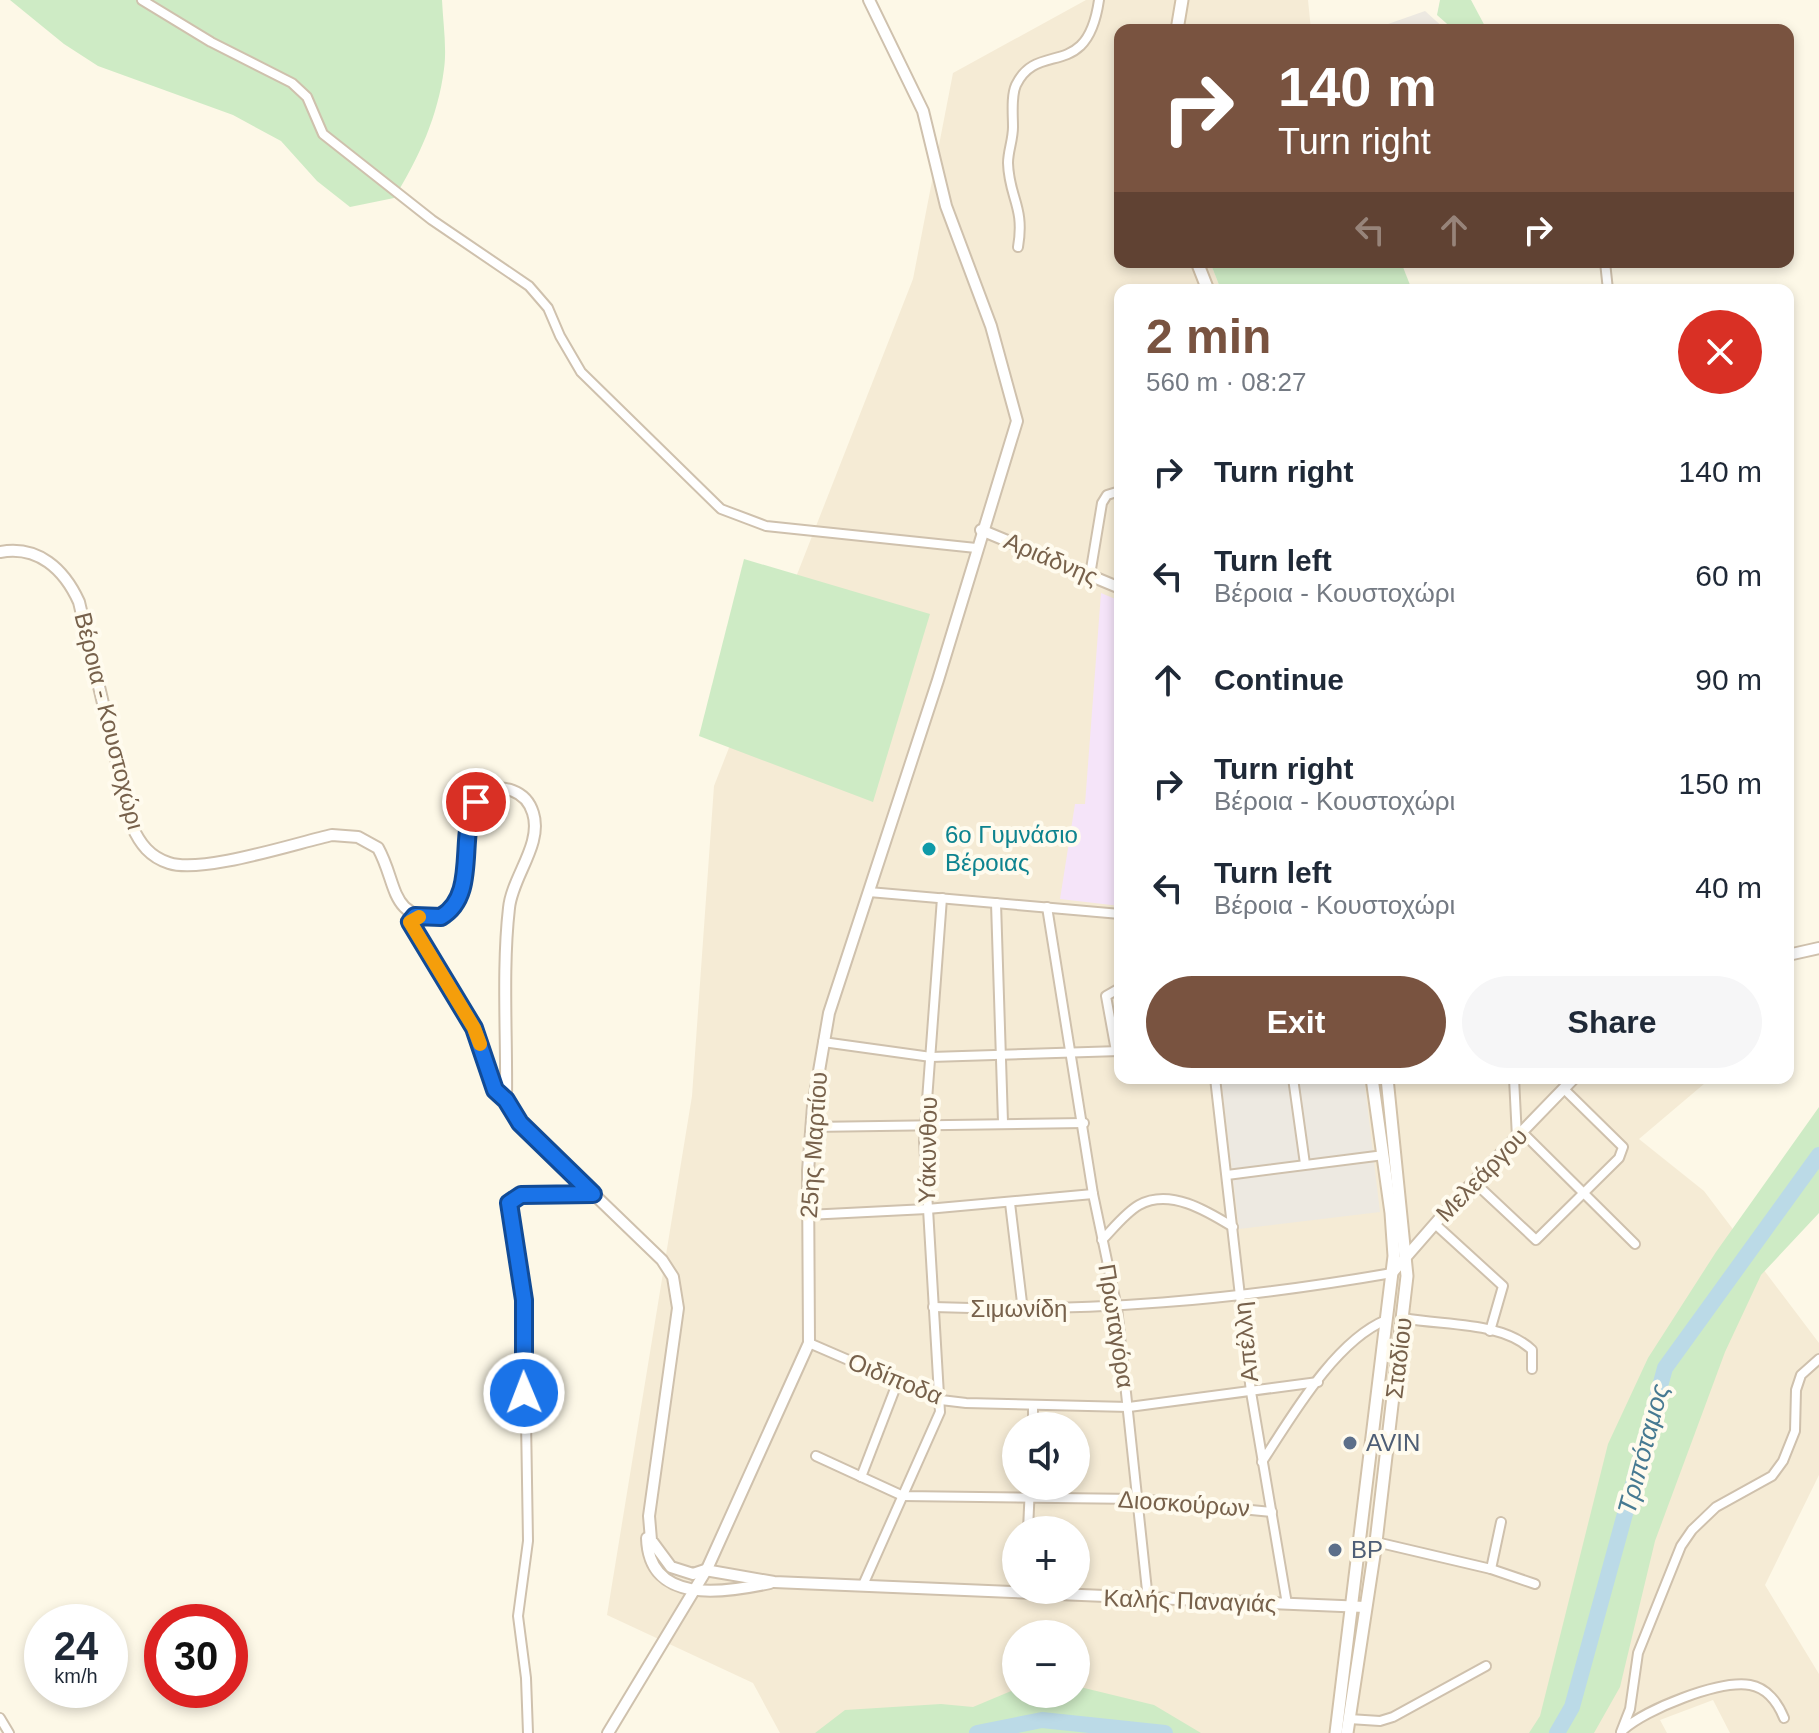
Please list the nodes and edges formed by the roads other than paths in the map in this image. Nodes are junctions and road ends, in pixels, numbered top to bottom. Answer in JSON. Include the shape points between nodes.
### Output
{"nodes":[{"id":1,"x":142,"y":0,"type":"edge"},
{"id":2,"x":869,"y":0,"type":"edge"},
{"id":3,"x":1099,"y":0,"type":"edge"},
{"id":4,"x":1182,"y":0,"type":"edge"},
{"id":5,"x":1178,"y":24,"type":"edge"},
{"id":6,"x":1018,"y":247,"type":"dead end"},
{"id":7,"x":1114,"y":493,"type":"edge"},
{"id":8,"x":981,"y":530,"type":"junction"},
{"id":9,"x":976,"y":548,"type":"junction"},
{"id":10,"x":0,"y":552,"type":"edge"},
{"id":11,"x":1090,"y":575,"type":"junction"},
{"id":12,"x":1114,"y":585,"type":"edge"},
{"id":13,"x":869,"y":892,"type":"junction"},
{"id":14,"x":942,"y":898,"type":"junction"},
{"id":15,"x":996,"y":903,"type":"junction"},
{"id":16,"x":1047,"y":907,"type":"junction"},
{"id":17,"x":1114,"y":913,"type":"edge"},
{"id":18,"x":415,"y":916,"type":"junction"},
{"id":19,"x":1819,"y":948,"type":"edge"},
{"id":20,"x":1794,"y":954,"type":"edge"},
{"id":21,"x":1114,"y":991,"type":"edge"},
{"id":22,"x":1114,"y":1033,"type":"edge"},
{"id":23,"x":823,"y":1042,"type":"junction"},
{"id":24,"x":1114,"y":1051,"type":"edge"},
{"id":25,"x":1072,"y":1055,"type":"junction"},
{"id":26,"x":931,"y":1057,"type":"junction"},
{"id":27,"x":1002,"y":1058,"type":"junction"},
{"id":28,"x":1216,"y":1084,"type":"edge"},
{"id":29,"x":1294,"y":1084,"type":"edge"},
{"id":30,"x":1373,"y":1084,"type":"edge"},
{"id":31,"x":1388,"y":1084,"type":"edge"},
{"id":32,"x":1515,"y":1084,"type":"edge"},
{"id":33,"x":1570,"y":1084,"type":"edge"},
{"id":34,"x":1565,"y":1090,"type":"junction"},
{"id":35,"x":506,"y":1100,"type":"junction"},
{"id":36,"x":1003,"y":1122,"type":"junction"},
{"id":37,"x":925,"y":1123,"type":"junction"},
{"id":38,"x":1084,"y":1123,"type":"junction"},
{"id":39,"x":811,"y":1127,"type":"junction"},
{"id":40,"x":1520,"y":1136,"type":"junction"},
{"id":41,"x":1384,"y":1155,"type":"junction"},
{"id":42,"x":1305,"y":1164,"type":"junction"},
{"id":43,"x":1227,"y":1175,"type":"junction"},
{"id":44,"x":1474,"y":1182,"type":"junction"},
{"id":45,"x":593,"y":1194,"type":"junction"},
{"id":46,"x":1093,"y":1194,"type":"junction"},
{"id":47,"x":1582,"y":1194,"type":"junction"},
{"id":48,"x":1010,"y":1203,"type":"junction"},
{"id":49,"x":927,"y":1209,"type":"junction"},
{"id":50,"x":807,"y":1215,"type":"junction"},
{"id":51,"x":1435,"y":1224,"type":"junction"},
{"id":52,"x":1233,"y":1227,"type":"junction"},
{"id":53,"x":1102,"y":1240,"type":"junction"},
{"id":54,"x":1635,"y":1244,"type":"dead end"},
{"id":55,"x":1407,"y":1260,"type":"junction"},
{"id":56,"x":1392,"y":1273,"type":"junction"},
{"id":57,"x":1241,"y":1294,"type":"junction"},
{"id":58,"x":933,"y":1307,"type":"junction"},
{"id":59,"x":1117,"y":1308,"type":"junction"},
{"id":60,"x":1023,"y":1311,"type":"junction"},
{"id":61,"x":1404,"y":1318,"type":"junction"},
{"id":62,"x":1386,"y":1320,"type":"junction"},
{"id":63,"x":1490,"y":1331,"type":"junction"},
{"id":64,"x":809,"y":1343,"type":"junction"},
{"id":65,"x":1819,"y":1359,"type":"edge"},
{"id":66,"x":1532,"y":1369,"type":"dead end"},
{"id":67,"x":898,"y":1381,"type":"junction"},
{"id":68,"x":1318,"y":1382,"type":"junction"},
{"id":69,"x":1251,"y":1392,"type":"junction"},
{"id":70,"x":941,"y":1400,"type":"junction"},
{"id":71,"x":1033,"y":1405,"type":"junction"},
{"id":72,"x":1129,"y":1407,"type":"junction"},
{"id":73,"x":1033,"y":1412,"type":"edge"},
{"id":74,"x":816,"y":1456,"type":"dead end"},
{"id":75,"x":1262,"y":1463,"type":"junction"},
{"id":76,"x":861,"y":1477,"type":"junction"},
{"id":77,"x":903,"y":1496,"type":"junction"},
{"id":78,"x":1002,"y":1497,"type":"edge"},
{"id":79,"x":1090,"y":1498,"type":"edge"},
{"id":80,"x":1138,"y":1499,"type":"junction"},
{"id":81,"x":1272,"y":1512,"type":"junction"},
{"id":82,"x":1501,"y":1522,"type":"dead end"},
{"id":83,"x":649,"y":1528,"type":"junction"},
{"id":84,"x":1376,"y":1542,"type":"junction"},
{"id":85,"x":1491,"y":1569,"type":"junction"},
{"id":86,"x":705,"y":1570,"type":"junction"},
{"id":87,"x":774,"y":1582,"type":"junction"},
{"id":88,"x":1535,"y":1584,"type":"dead end"},
{"id":89,"x":863,"y":1585,"type":"junction"},
{"id":90,"x":694,"y":1591,"type":"junction"},
{"id":91,"x":1002,"y":1591,"type":"edge"},
{"id":92,"x":1090,"y":1596,"type":"edge"},
{"id":93,"x":1148,"y":1600,"type":"junction"},
{"id":94,"x":1287,"y":1604,"type":"junction"},
{"id":95,"x":1365,"y":1607,"type":"junction"},
{"id":96,"x":1351,"y":1608,"type":"junction"},
{"id":97,"x":1486,"y":1666,"type":"dead end"},
{"id":98,"x":0,"y":1718,"type":"edge"},
{"id":99,"x":1784,"y":1718,"type":"dead end"},
{"id":100,"x":1349,"y":1719,"type":"junction"},
{"id":101,"x":1620,"y":1732,"type":"edge"},
{"id":102,"x":9,"y":1733,"type":"edge"},
{"id":103,"x":528,"y":1733,"type":"edge"},
{"id":104,"x":608,"y":1733,"type":"edge"},
{"id":105,"x":1336,"y":1733,"type":"edge"},
{"id":106,"x":1347,"y":1733,"type":"edge"}],
"edges":[{"from":1,"to":9,"type":"street","via":[[292,83],[307,97],[323,134],[432,220],[529,286],[548,308],[581,372],[721,509],[766,526]]},
{"from":2,"to":8,"type":"street","name":"25ης Μαρτίου","via":[[923,111],[946,206],[991,326],[1017,421]]},
{"from":3,"to":6,"type":"street","via":[[1092,31],[1080,49],[1027,70],[1016,86],[1008,162],[1022,217]]},
{"from":4,"to":5,"type":"main road"},
{"from":7,"to":11,"type":"street","via":[[1102,503]]},
{"from":8,"to":9,"type":"street","name":"25ης Μαρτίου"},
{"from":8,"to":11,"type":"street","name":"Αριάδνης"},
{"from":9,"to":13,"type":"street","name":"25ης Μαρτίου"},
{"from":10,"to":18,"type":"street","name":"Βέροια - Κουστοχώρι","via":[[36,555],[59,570],[79,602],[132,826],[151,854],[186,866],[349,834],[378,848],[399,902]]},
{"from":11,"to":12,"type":"street","name":"Αριάδνης"},
{"from":13,"to":14,"type":"street"},
{"from":13,"to":23,"type":"street","name":"25ης Μαρτίου"},
{"from":14,"to":15,"type":"street"},
{"from":14,"to":26,"type":"street","name":"Υάκυνθου"},
{"from":15,"to":16,"type":"street"},
{"from":15,"to":27,"type":"street"},
{"from":16,"to":17,"type":"street"},
{"from":16,"to":25,"type":"street","name":"Πρωταγόρα"},
{"from":18,"to":35,"type":"street","via":[[410,922],[474,1028],[495,1090]]},
{"from":18,"to":35,"type":"street","via":[[441,917],[453,907],[464,874],[470,813],[483,792],[503,787],[523,797],[534,814],[534,827],[509,907]]},
{"from":19,"to":20,"type":"street"},
{"from":21,"to":22,"type":"street","via":[[1106,996]]},
{"from":23,"to":26,"type":"street"},
{"from":23,"to":39,"type":"street","name":"25ης Μαρτίου"},
{"from":24,"to":25,"type":"street"},
{"from":25,"to":27,"type":"street"},
{"from":25,"to":38,"type":"street","name":"Πρωταγόρα"},
{"from":26,"to":27,"type":"street"},
{"from":26,"to":37,"type":"street","name":"Υάκυνθου"},
{"from":27,"to":36,"type":"street"},
{"from":28,"to":43,"type":"street","name":"Απέλλη"},
{"from":29,"to":42,"type":"street"},
{"from":30,"to":41,"type":"main road","name":"Σταδίου"},
{"from":31,"to":55,"type":"main road","name":"Σταδίου"},
{"from":32,"to":40,"type":"street"},
{"from":33,"to":34,"type":"street","name":"Μελεάργου"},
{"from":34,"to":40,"type":"street","name":"Μελεάργου"},
{"from":34,"to":47,"type":"street","via":[[1623,1147],[1619,1158]]},
{"from":35,"to":45,"type":"street","via":[[520,1123]]},
{"from":36,"to":37,"type":"street"},
{"from":36,"to":38,"type":"street"},
{"from":37,"to":39,"type":"street"},
{"from":37,"to":49,"type":"street","name":"Υάκυνθου"},
{"from":38,"to":46,"type":"street","name":"Πρωταγόρα"},
{"from":39,"to":50,"type":"street","name":"25ης Μαρτίου"},
{"from":40,"to":44,"type":"street","name":"Μελεάργου"},
{"from":40,"to":47,"type":"street"},
{"from":41,"to":42,"type":"street"},
{"from":41,"to":56,"type":"main road","name":"Σταδίου","via":[[1393,1227]]},
{"from":42,"to":43,"type":"street"},
{"from":43,"to":52,"type":"street","name":"Απέλλη"},
{"from":44,"to":47,"type":"street","via":[[1536,1240]]},
{"from":44,"to":51,"type":"street","name":"Μελεάργου"},
{"from":45,"to":83,"type":"street","via":[[662,1260],[676,1286],[678,1308]]},
{"from":45,"to":103,"type":"street","via":[[521,1195],[509,1203],[524,1300],[528,1541],[518,1600]]},
{"from":46,"to":48,"type":"street"},
{"from":46,"to":53,"type":"street","name":"Πρωταγόρα"},
{"from":47,"to":54,"type":"street"},
{"from":48,"to":49,"type":"street"},
{"from":48,"to":60,"type":"street"},
{"from":49,"to":50,"type":"street"},
{"from":49,"to":58,"type":"street","name":"Υάκυνθου"},
{"from":50,"to":64,"type":"street","name":"25ης Μαρτίου"},
{"from":51,"to":55,"type":"street","name":"Μελεάργου"},
{"from":51,"to":63,"type":"street","via":[[1503,1286]]},
{"from":52,"to":53,"type":"street","via":[[1191,1204],[1153,1201],[1140,1205]]},
{"from":52,"to":57,"type":"street","name":"Απέλλη"},
{"from":53,"to":59,"type":"street","name":"Πρωταγόρα"},
{"from":55,"to":56,"type":"street","name":"Μελεάργου"},
{"from":55,"to":61,"type":"main road","name":"Σταδίου"},
{"from":56,"to":57,"type":"street","name":"Σιμωνίδη"},
{"from":56,"to":62,"type":"main road","name":"Σταδίου"},
{"from":57,"to":59,"type":"street","name":"Σιμωνίδη"},
{"from":57,"to":69,"type":"street","name":"Απέλλη"},
{"from":58,"to":60,"type":"street","name":"Σιμωνίδη"},
{"from":58,"to":70,"type":"street","name":"Υάκυνθου"},
{"from":59,"to":60,"type":"street","name":"Σιμωνίδη"},
{"from":59,"to":72,"type":"street","name":"Πρωταγόρα"},
{"from":61,"to":63,"type":"street"},
{"from":61,"to":84,"type":"main road","name":"Σταδίου"},
{"from":62,"to":68,"type":"street","via":[[1365,1329]]},
{"from":62,"to":96,"type":"main road","name":"Σταδίου"},
{"from":63,"to":66,"type":"street","via":[[1527,1345]]},
{"from":64,"to":67,"type":"street","name":"Οιδίποδα"},
{"from":64,"to":86,"type":"street","name":"25ης Μαρτίου"},
{"from":65,"to":101,"type":"street","via":[[1801,1375],[1795,1431],[1778,1469],[1716,1507],[1681,1546],[1638,1653],[1630,1709]]},
{"from":67,"to":70,"type":"street","name":"Οιδίποδα"},
{"from":67,"to":76,"type":"street"},
{"from":68,"to":69,"type":"street","name":"Οιδίποδα"},
{"from":68,"to":75,"type":"street"},
{"from":69,"to":72,"type":"street","name":"Οιδίποδα"},
{"from":69,"to":75,"type":"street","name":"Απέλλη"},
{"from":70,"to":71,"type":"street","name":"Οιδίποδα"},
{"from":70,"to":77,"type":"street"},
{"from":71,"to":72,"type":"street","name":"Οιδίποδα"},
{"from":71,"to":73,"type":"street"},
{"from":72,"to":80,"type":"street","name":"Πρωταγόρα"},
{"from":74,"to":76,"type":"street","name":"Διοσκούρων"},
{"from":75,"to":81,"type":"street","name":"Απέλλη"},
{"from":76,"to":77,"type":"street","name":"Διοσκούρων"},
{"from":77,"to":78,"type":"street","name":"Διοσκούρων"},
{"from":77,"to":89,"type":"street"},
{"from":79,"to":80,"type":"street","name":"Διοσκούρων"},
{"from":80,"to":81,"type":"street","name":"Διοσκούρων"},
{"from":80,"to":93,"type":"street","name":"Πρωταγόρα"},
{"from":81,"to":94,"type":"street","name":"Απέλλη"},
{"from":82,"to":85,"type":"street"},
{"from":83,"to":86,"type":"street","via":[[667,1565],[693,1574]]},
{"from":83,"to":90,"type":"street","via":[[652,1564],[676,1587]]},
{"from":84,"to":85,"type":"street"},
{"from":84,"to":95,"type":"main road","name":"Σταδίου"},
{"from":85,"to":88,"type":"street"},
{"from":86,"to":87,"type":"street","name":"Καλής Παναγιάς"},
{"from":86,"to":90,"type":"street","name":"25ης Μαρτίου"},
{"from":87,"to":89,"type":"street","name":"Καλής Παναγιάς"},
{"from":87,"to":90,"type":"street","name":"Καλής Παναγιάς"},
{"from":89,"to":91,"type":"street","name":"Καλής Παναγιάς"},
{"from":90,"to":104,"type":"street","name":"25ης Μαρτίου"},
{"from":92,"to":93,"type":"street","name":"Καλής Παναγιάς"},
{"from":93,"to":94,"type":"street","name":"Καλής Παναγιάς"},
{"from":94,"to":96,"type":"street","name":"Καλής Παναγιάς"},
{"from":95,"to":96,"type":"street","name":"Καλής Παναγιάς"},
{"from":95,"to":100,"type":"main road","name":"Σταδίου"},
{"from":96,"to":105,"type":"main road","name":"Σταδίου"},
{"from":97,"to":100,"type":"street","via":[[1393,1717]]},
{"from":98,"to":102,"type":"street"},
{"from":99,"to":101,"type":"street","via":[[1765,1692],[1735,1685],[1652,1711]]},
{"from":100,"to":106,"type":"main road","name":"Σταδίου"}]}
